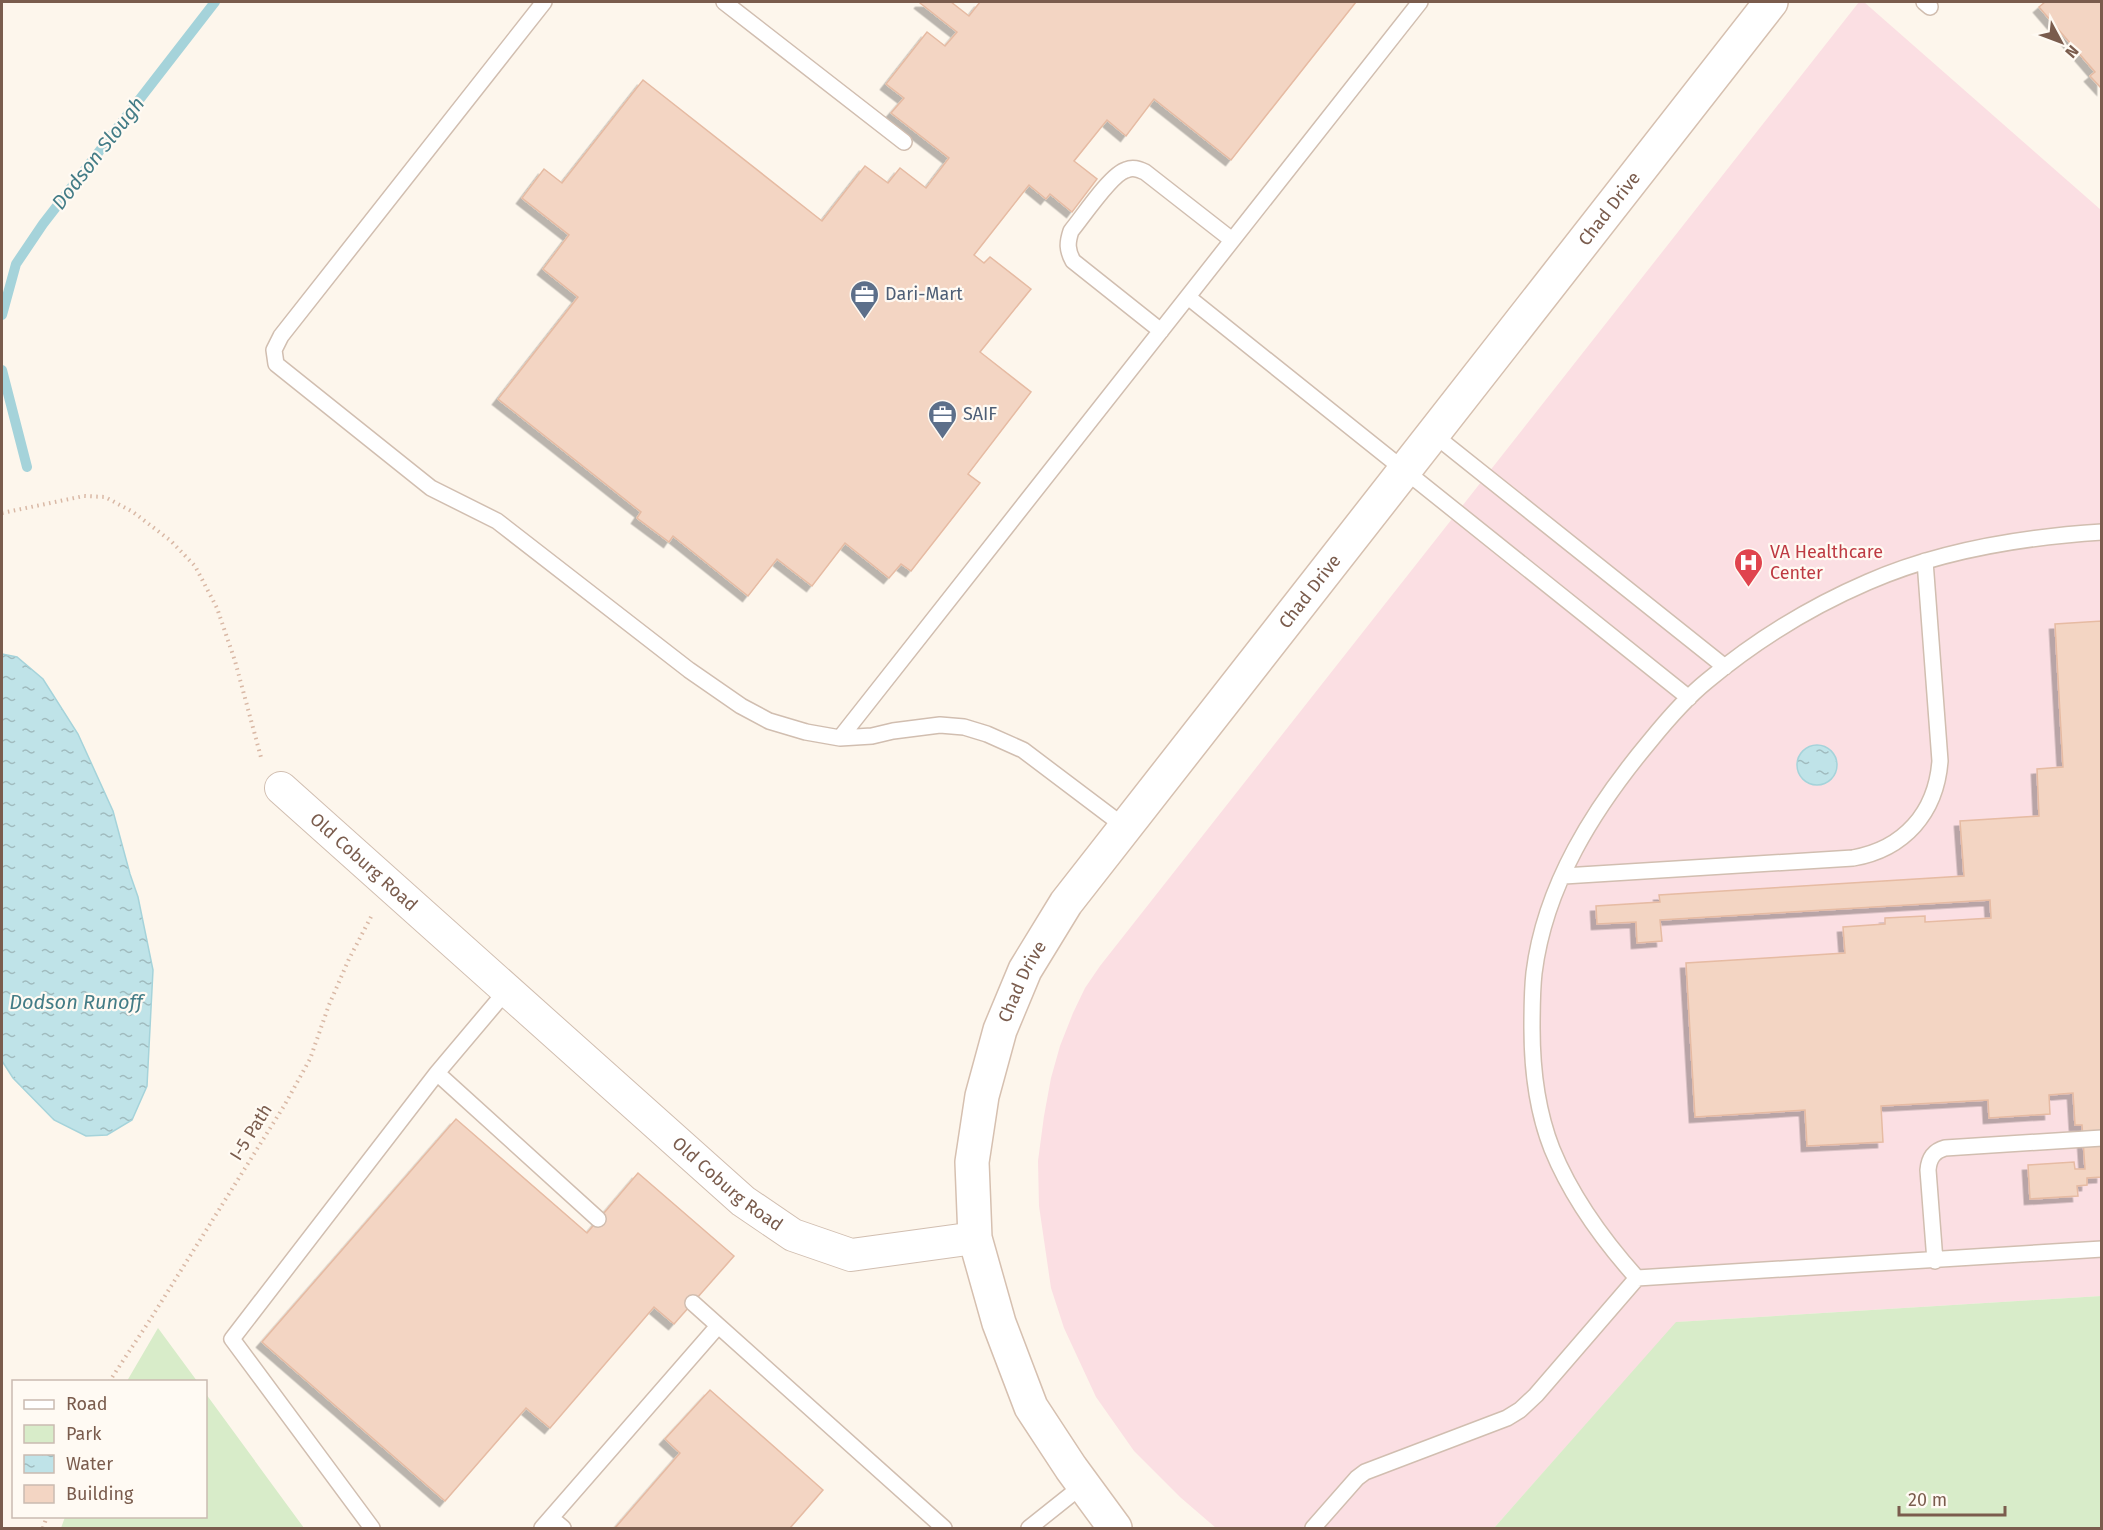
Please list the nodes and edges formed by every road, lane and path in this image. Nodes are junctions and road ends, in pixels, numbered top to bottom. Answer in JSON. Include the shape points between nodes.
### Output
{"nodes":[{"id":1,"x":544,"y":2,"type":"edge"},
{"id":2,"x":724,"y":2,"type":"edge"},
{"id":3,"x":1420,"y":2,"type":"edge"},
{"id":4,"x":1771,"y":2,"type":"edge"},
{"id":5,"x":904,"y":142,"type":"dead end"},
{"id":6,"x":1232,"y":240,"type":"junction"},
{"id":7,"x":1188,"y":297,"type":"junction"},
{"id":8,"x":1161,"y":331,"type":"junction"},
{"id":9,"x":1433,"y":434,"type":"junction"},
{"id":10,"x":1404,"y":471,"type":"junction"},
{"id":11,"x":2,"y":513,"type":"edge"},
{"id":12,"x":2102,"y":532,"type":"edge"},
{"id":13,"x":1925,"y":561,"type":"junction"},
{"id":14,"x":1725,"y":667,"type":"junction"},
{"id":15,"x":1689,"y":698,"type":"junction"},
{"id":16,"x":840,"y":738,"type":"junction"},
{"id":17,"x":281,"y":788,"type":"joint"},
{"id":18,"x":1125,"y":827,"type":"junction"},
{"id":19,"x":1563,"y":876,"type":"junction"},
{"id":20,"x":389,"y":883,"type":"junction"},
{"id":21,"x":507,"y":990,"type":"junction"},
{"id":22,"x":437,"y":1073,"type":"junction"},
{"id":23,"x":2102,"y":1138,"type":"edge"},
{"id":24,"x":598,"y":1219,"type":"dead end"},
{"id":25,"x":975,"y":1238,"type":"junction"},
{"id":26,"x":2102,"y":1249,"type":"edge"},
{"id":27,"x":1935,"y":1261,"type":"junction"},
{"id":28,"x":1637,"y":1278,"type":"junction"},
{"id":29,"x":693,"y":1303,"type":"dead end"},
{"id":30,"x":718,"y":1326,"type":"junction"},
{"id":31,"x":110,"y":1380,"type":"edge"},
{"id":32,"x":1083,"y":1485,"type":"junction"},
{"id":33,"x":546,"y":1523,"type":"edge"},
{"id":34,"x":372,"y":1528,"type":"edge"},
{"id":35,"x":563,"y":1528,"type":"edge"},
{"id":36,"x":944,"y":1528,"type":"edge"},
{"id":37,"x":1029,"y":1528,"type":"edge"},
{"id":38,"x":1115,"y":1528,"type":"edge"},
{"id":39,"x":1313,"y":1528,"type":"edge"}],
"edges":[{"from":1,"to":16,"type":"lane","via":[[281,336],[274,350],[276,364],[431,488],[497,521],[741,706],[787,728]]},
{"from":2,"to":5,"type":"lane"},
{"from":3,"to":6,"type":"lane"},
{"from":4,"to":9,"type":"street","name":"Chad Drive"},
{"from":6,"to":7,"type":"lane"},
{"from":6,"to":8,"type":"lane","via":[[1135,168],[1114,177],[1071,231],[1068,251],[1073,261]]},
{"from":7,"to":8,"type":"lane"},
{"from":7,"to":10,"type":"lane"},
{"from":8,"to":16,"type":"lane"},
{"from":9,"to":10,"type":"street","name":"Chad Drive"},
{"from":9,"to":14,"type":"lane"},
{"from":10,"to":15,"type":"lane"},
{"from":10,"to":18,"type":"street","name":"Chad Drive"},
{"from":11,"to":17,"type":"path","via":[[84,496],[105,497],[133,512],[171,541],[195,567],[217,608],[236,661],[262,760]]},
{"from":12,"to":13,"type":"lane","via":[[1972,549]]},
{"from":13,"to":14,"type":"lane","via":[[1868,581],[1813,608]]},
{"from":13,"to":19,"type":"lane","via":[[1939,774],[1924,811],[1896,843],[1877,853],[1853,858]]},
{"from":14,"to":15,"type":"lane"},
{"from":15,"to":19,"type":"lane","via":[[1608,793]]},
{"from":16,"to":18,"type":"lane","via":[[940,725],[987,734],[1023,750]]},
{"from":17,"to":20,"type":"street","name":"Old Coburg Road"},
{"from":18,"to":25,"type":"street","name":"Chad Drive","via":[[1066,903],[1025,970],[1000,1030],[982,1096],[972,1162]]},
{"from":19,"to":28,"type":"lane","via":[[1541,938],[1534,972],[1532,1046],[1540,1108],[1552,1150],[1589,1221]]},
{"from":20,"to":21,"type":"street","name":"Old Coburg Road"},
{"from":20,"to":31,"type":"path","name":"I-5 Path","via":[[347,963],[310,1059],[284,1106]]},
{"from":21,"to":22,"type":"lane"},
{"from":21,"to":25,"type":"street","name":"Old Coburg Road","via":[[743,1201],[794,1235],[851,1255]]},
{"from":22,"to":24,"type":"lane"},
{"from":22,"to":34,"type":"lane","via":[[232,1339]]},
{"from":23,"to":27,"type":"lane","via":[[1945,1148],[1936,1152],[1928,1170]]},
{"from":25,"to":32,"type":"street","via":[[999,1323],[1031,1407]]},
{"from":26,"to":27,"type":"lane"},
{"from":27,"to":28,"type":"lane"},
{"from":28,"to":39,"type":"lane","via":[[1520,1410],[1495,1424],[1365,1473]]},
{"from":29,"to":30,"type":"lane"},
{"from":30,"to":33,"type":"lane"},
{"from":30,"to":36,"type":"lane"},
{"from":32,"to":37,"type":"lane"},
{"from":32,"to":38,"type":"street"},
{"from":33,"to":35,"type":"lane"}]}
